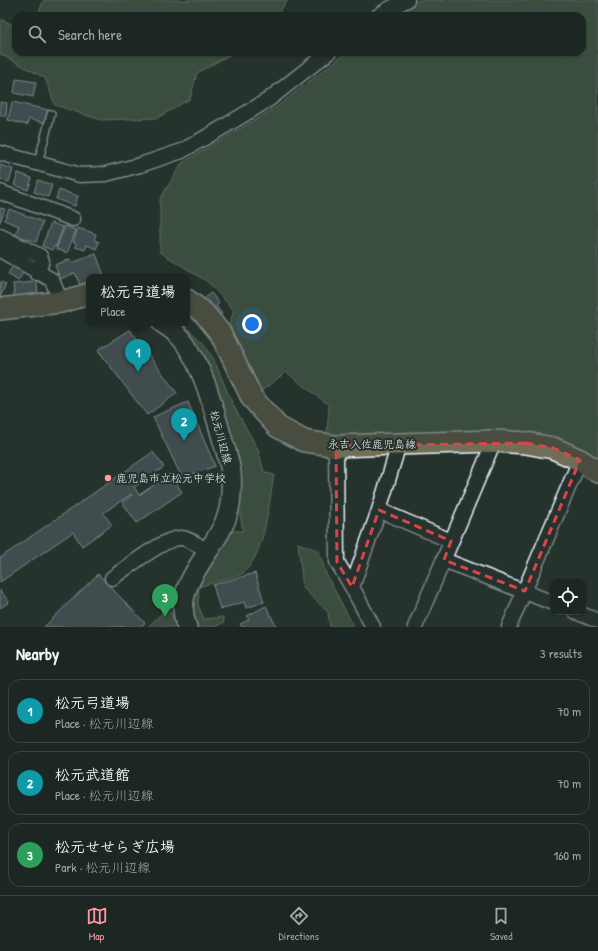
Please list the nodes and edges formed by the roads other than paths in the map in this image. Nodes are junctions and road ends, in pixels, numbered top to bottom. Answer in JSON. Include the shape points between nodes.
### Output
{"nodes":[{"id":1,"x":407,"y":0,"type":"edge"},
{"id":2,"x":384,"y":12,"type":"edge"},
{"id":3,"x":325,"y":56,"type":"edge"},
{"id":4,"x":51,"y":114,"type":"dead end"},
{"id":5,"x":0,"y":153,"type":"edge"},
{"id":6,"x":38,"y":163,"type":"junction"},
{"id":7,"x":0,"y":192,"type":"edge"},
{"id":8,"x":73,"y":219,"type":"dead end"},
{"id":9,"x":0,"y":236,"type":"edge"},
{"id":10,"x":0,"y":250,"type":"edge"},
{"id":11,"x":38,"y":273,"type":"junction"},
{"id":12,"x":86,"y":295,"type":"edge"},
{"id":13,"x":62,"y":302,"type":"junction"},
{"id":14,"x":190,"y":302,"type":"edge"},
{"id":15,"x":0,"y":309,"type":"edge"},
{"id":16,"x":167,"y":326,"type":"edge"},
{"id":17,"x":494,"y":441,"type":"junction"},
{"id":18,"x":399,"y":444,"type":"junction"},
{"id":19,"x":336,"y":446,"type":"junction"},
{"id":20,"x":580,"y":460,"type":"junction"},
{"id":21,"x":598,"y":472,"type":"edge"},
{"id":22,"x":379,"y":510,"type":"junction"},
{"id":23,"x":451,"y":541,"type":"junction"},
{"id":24,"x":209,"y":552,"type":"junction"},
{"id":25,"x":444,"y":560,"type":"junction"},
{"id":26,"x":112,"y":578,"type":"dead end"},
{"id":27,"x":352,"y":587,"type":"junction"},
{"id":28,"x":524,"y":591,"type":"junction"},
{"id":29,"x":550,"y":602,"type":"edge"},
{"id":30,"x":583,"y":615,"type":"edge"},
{"id":31,"x":598,"y":621,"type":"edge"},
{"id":32,"x":187,"y":627,"type":"edge"},
{"id":33,"x":373,"y":627,"type":"edge"},
{"id":34,"x":415,"y":627,"type":"edge"},
{"id":35,"x":509,"y":627,"type":"edge"}],
"edges":[{"from":1,"to":2,"type":"street"},
{"from":3,"to":6,"type":"street","via":[[268,100],[182,151],[140,166],[106,174],[80,175]]},
{"from":4,"to":6,"type":"lane"},
{"from":5,"to":6,"type":"street"},
{"from":7,"to":8,"type":"street"},
{"from":9,"to":11,"type":"street","via":[[40,256],[42,261]]},
{"from":10,"to":11,"type":"street"},
{"from":11,"to":13,"type":"street","via":[[52,280]]},
{"from":12,"to":13,"type":"main road"},
{"from":13,"to":15,"type":"main road"},
{"from":14,"to":19,"type":"main road","name":"永吉入佐鹿児島線","via":[[204,313],[221,334],[252,398],[278,427],[304,441]]},
{"from":16,"to":24,"type":"main road","name":"松元川辺線","via":[[184,341],[202,374],[231,473],[229,508],[223,529]]},
{"from":17,"to":18,"type":"main road","name":"永吉入佐鹿児島線"},
{"from":17,"to":20,"type":"main road","name":"永吉入佐鹿児島線","via":[[554,448]]},
{"from":17,"to":23,"type":"street"},
{"from":18,"to":19,"type":"main road","name":"永吉入佐鹿児島線"},
{"from":18,"to":22,"type":"street"},
{"from":19,"to":27,"type":"street","via":[[337,562]]},
{"from":20,"to":21,"type":"main road","name":"永吉入佐鹿児島線"},
{"from":20,"to":28,"type":"street"},
{"from":22,"to":23,"type":"street"},
{"from":22,"to":27,"type":"street"},
{"from":23,"to":25,"type":"street"},
{"from":24,"to":26,"type":"street","via":[[182,538],[171,539]]},
{"from":24,"to":32,"type":"main road","name":"松元川辺線","via":[[193,574],[184,596],[182,608]]},
{"from":25,"to":28,"type":"street"},
{"from":25,"to":34,"type":"street"},
{"from":27,"to":33,"type":"street"},
{"from":28,"to":29,"type":"street"},
{"from":28,"to":35,"type":"street"},
{"from":30,"to":31,"type":"street"}]}
